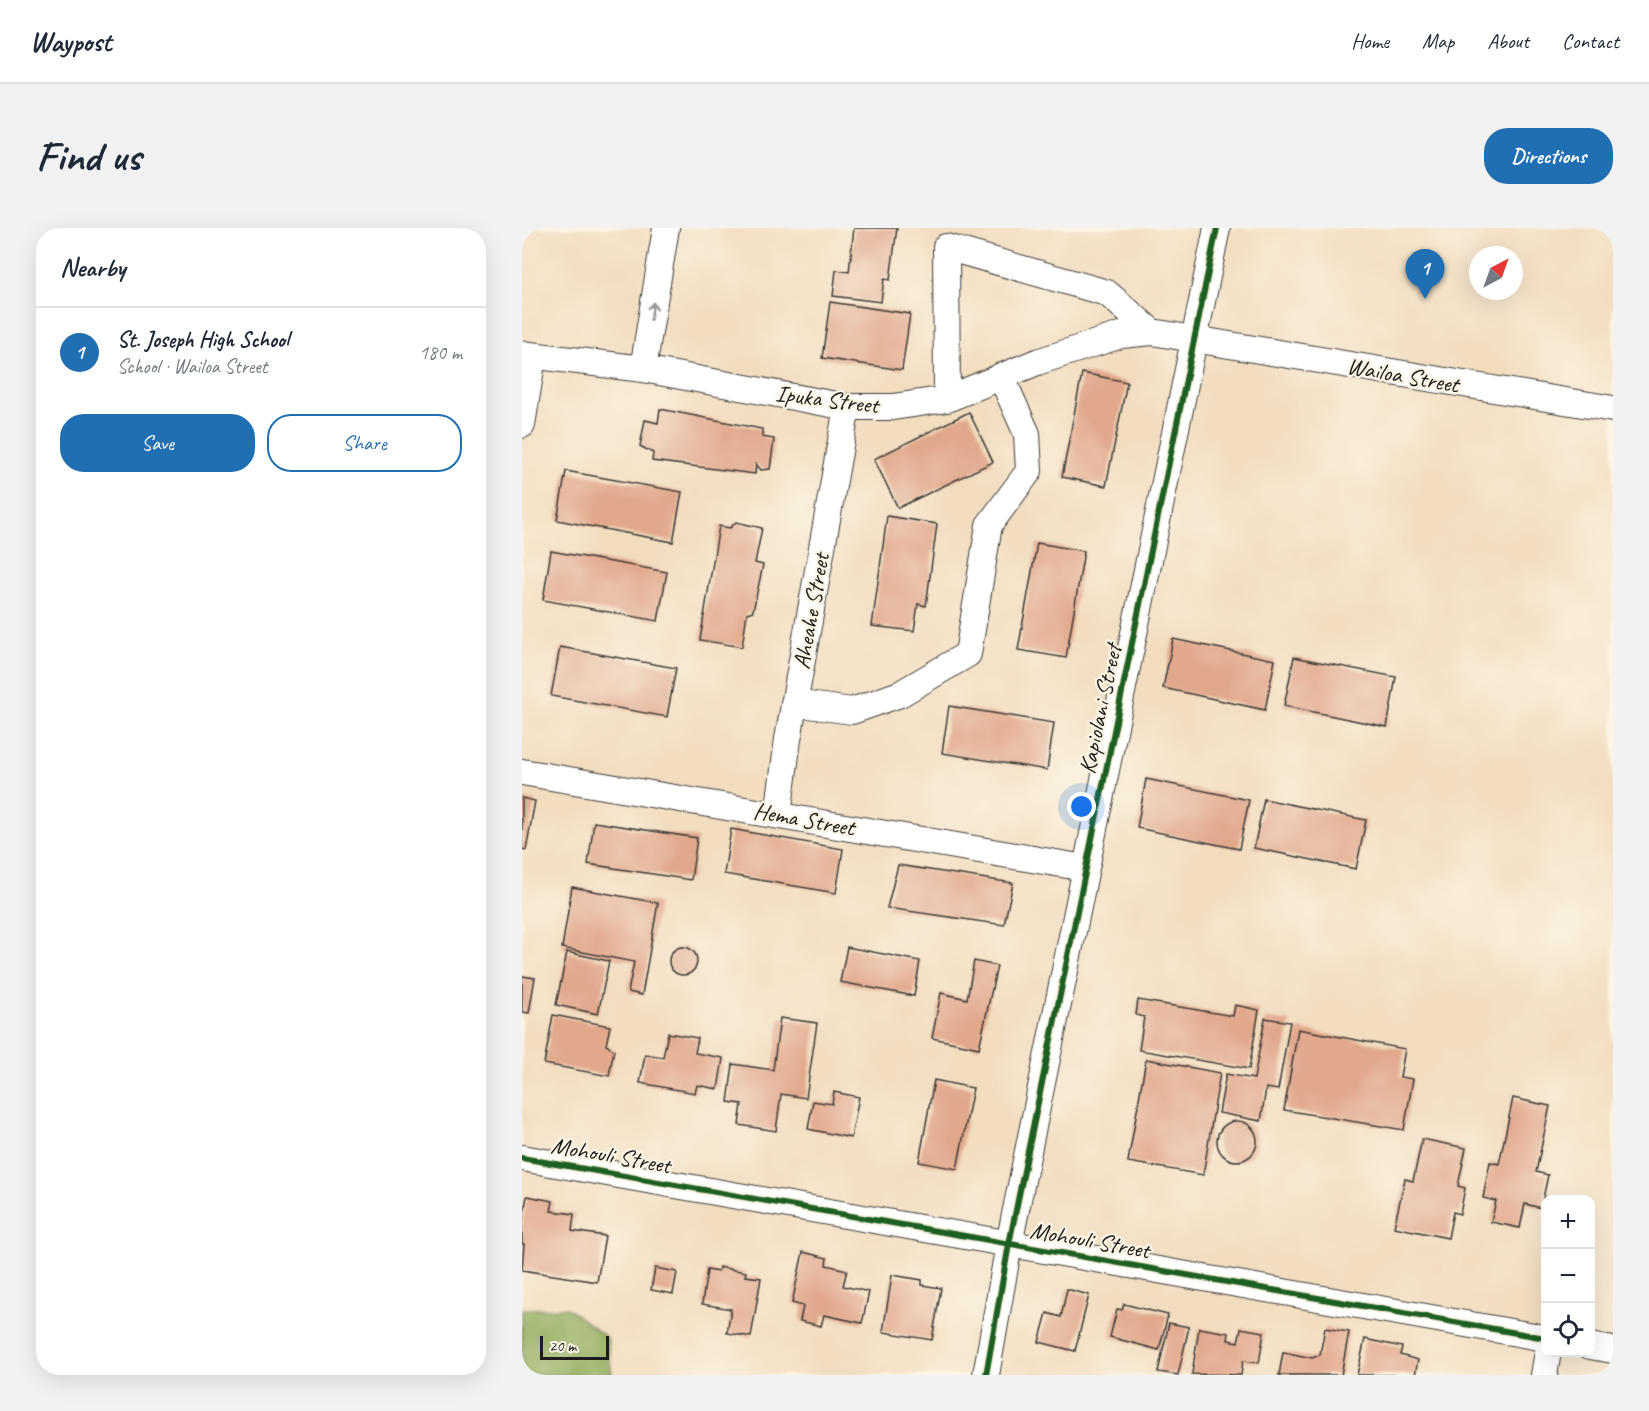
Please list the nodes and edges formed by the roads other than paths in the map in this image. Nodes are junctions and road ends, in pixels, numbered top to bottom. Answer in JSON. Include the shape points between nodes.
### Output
{"nodes":[{"id":1,"x":666,"y":228,"type":"edge"},
{"id":2,"x":1217,"y":228,"type":"edge"},
{"id":3,"x":1152,"y":332,"type":"junction"},
{"id":4,"x":1194,"y":338,"type":"junction"},
{"id":5,"x":528,"y":355,"type":"edge"},
{"id":6,"x":643,"y":369,"type":"junction"},
{"id":7,"x":1002,"y":376,"type":"junction"},
{"id":8,"x":947,"y":399,"type":"junction"},
{"id":9,"x":847,"y":407,"type":"junction"},
{"id":10,"x":1613,"y":410,"type":"edge"},
{"id":11,"x":522,"y":425,"type":"edge"},
{"id":12,"x":794,"y":703,"type":"junction"},
{"id":13,"x":522,"y":772,"type":"edge"},
{"id":14,"x":778,"y":815,"type":"junction"},
{"id":15,"x":1085,"y":868,"type":"junction"},
{"id":16,"x":522,"y":1158,"type":"edge"},
{"id":17,"x":1009,"y":1244,"type":"junction"},
{"id":18,"x":1541,"y":1337,"type":"edge"},
{"id":19,"x":1595,"y":1347,"type":"edge"},
{"id":20,"x":1613,"y":1350,"type":"edge"},
{"id":21,"x":1547,"y":1357,"type":"edge"},
{"id":22,"x":986,"y":1375,"type":"edge"},
{"id":23,"x":1544,"y":1375,"type":"edge"}],
"edges":[{"from":6,"to":1,"type":"street","one_way":true},
{"from":2,"to":4,"type":"street","name":"Kapiolani Street"},
{"from":3,"to":4,"type":"street","name":"Ipuka Street"},
{"from":3,"to":7,"type":"street","name":"Ipuka Street","via":[[1121,335]]},
{"from":3,"to":8,"type":"street","via":[[1107,293],[945,247]]},
{"from":4,"to":10,"type":"street","name":"Wailoa Street"},
{"from":4,"to":15,"type":"street","name":"Kapiolani Street"},
{"from":5,"to":6,"type":"street","name":"Ipuka Street"},
{"from":5,"to":11,"type":"street"},
{"from":6,"to":9,"type":"street","name":"Ipuka Street"},
{"from":7,"to":8,"type":"street","name":"Ipuka Street"},
{"from":7,"to":12,"type":"street","via":[[1027,434],[1029,471],[989,525],[968,654],[900,694],[852,711]]},
{"from":8,"to":9,"type":"street","name":"Ipuka Street","via":[[893,407]]},
{"from":9,"to":12,"type":"street","name":"Aheahe Street"},
{"from":12,"to":14,"type":"street","name":"Aheahe Street"},
{"from":13,"to":14,"type":"street","name":"Hema Street"},
{"from":14,"to":15,"type":"street","name":"Hema Street"},
{"from":15,"to":17,"type":"street","name":"Kapiolani Street"},
{"from":16,"to":17,"type":"street","name":"Mohouli Street"},
{"from":17,"to":18,"type":"street","name":"Mohouli Street"},
{"from":17,"to":22,"type":"street","name":"Kapiolani Street"},
{"from":19,"to":20,"type":"street"},
{"from":21,"to":23,"type":"street"}]}
